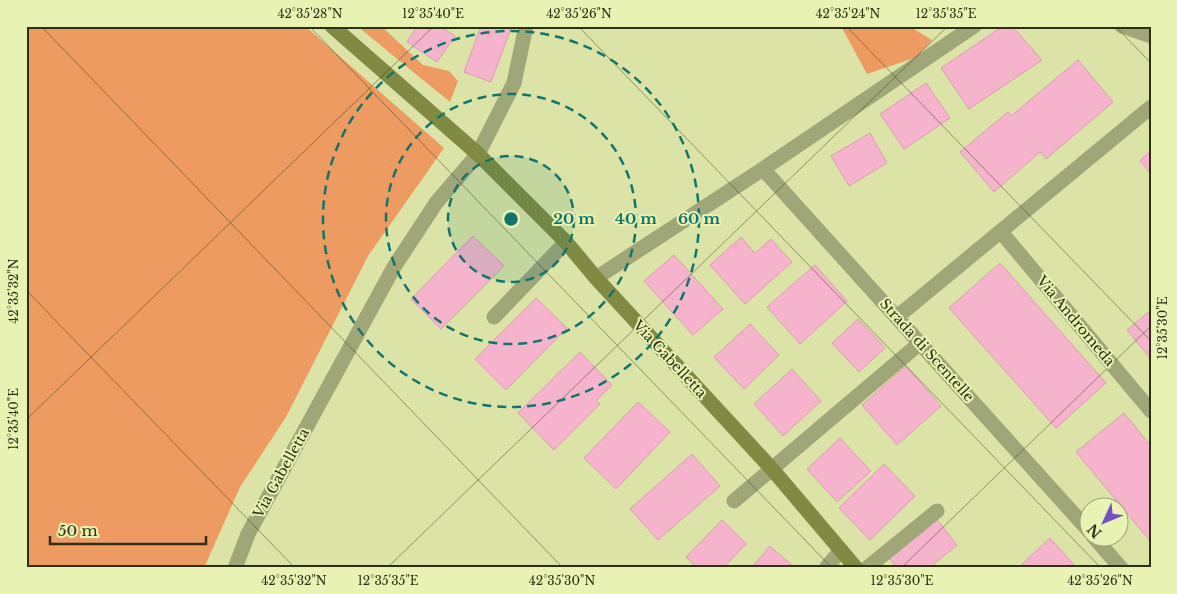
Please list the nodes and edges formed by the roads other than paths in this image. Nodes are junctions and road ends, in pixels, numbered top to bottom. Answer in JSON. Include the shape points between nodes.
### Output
{"nodes":[{"id":1,"x":332,"y":26,"type":"edge"},
{"id":2,"x":526,"y":26,"type":"edge"},
{"id":3,"x":974,"y":26,"type":"edge"},
{"id":4,"x":1122,"y":26,"type":"edge"},
{"id":5,"x":1151,"y":36,"type":"edge"},
{"id":6,"x":1151,"y":107,"type":"edge"},
{"id":7,"x":478,"y":154,"type":"junction"},
{"id":8,"x":763,"y":169,"type":"junction"},
{"id":9,"x":1001,"y":232,"type":"junction"},
{"id":10,"x":566,"y":242,"type":"junction"},
{"id":11,"x":596,"y":278,"type":"junction"},
{"id":12,"x":494,"y":316,"type":"dead end"},
{"id":13,"x":897,"y":317,"type":"junction"},
{"id":14,"x":920,"y":343,"type":"junction"},
{"id":15,"x":1151,"y":411,"type":"edge"},
{"id":16,"x":772,"y":470,"type":"junction"},
{"id":17,"x":734,"y":501,"type":"dead end"},
{"id":18,"x":937,"y":511,"type":"dead end"},
{"id":19,"x":1080,"y":521,"type":"edge"},
{"id":20,"x":1103,"y":546,"type":"edge"},
{"id":21,"x":841,"y":550,"type":"junction"},
{"id":22,"x":235,"y":568,"type":"edge"},
{"id":23,"x":826,"y":568,"type":"edge"},
{"id":24,"x":856,"y":568,"type":"edge"},
{"id":25,"x":866,"y":568,"type":"edge"},
{"id":26,"x":1122,"y":568,"type":"edge"}],
"edges":[{"from":1,"to":7,"type":"street","name":"Via Gabelletta"},
{"from":2,"to":7,"type":"street","via":[[514,83]]},
{"from":3,"to":8,"type":"street"},
{"from":4,"to":5,"type":"street"},
{"from":6,"to":9,"type":"street"},
{"from":7,"to":10,"type":"street","name":"Via Gabelletta"},
{"from":7,"to":22,"type":"street","name":"Via Gabelletta","via":[[436,203],[394,267],[248,534]]},
{"from":8,"to":11,"type":"street"},
{"from":8,"to":13,"type":"street","name":"Strada di Scentelle"},
{"from":9,"to":13,"type":"street"},
{"from":9,"to":15,"type":"street","name":"Via Andromeda"},
{"from":10,"to":11,"type":"street","name":"Via Gabelletta"},
{"from":10,"to":12,"type":"street"},
{"from":11,"to":16,"type":"street","name":"Via Gabelletta"},
{"from":13,"to":14,"type":"street","name":"Strada di Scentelle"},
{"from":14,"to":16,"type":"street"},
{"from":14,"to":19,"type":"street","name":"Strada di Scentelle"},
{"from":16,"to":17,"type":"street"},
{"from":16,"to":21,"type":"street","name":"Via Gabelletta"},
{"from":18,"to":25,"type":"street"},
{"from":20,"to":26,"type":"street"},
{"from":21,"to":23,"type":"street"},
{"from":21,"to":24,"type":"street","name":"Via Gabelletta"}]}
